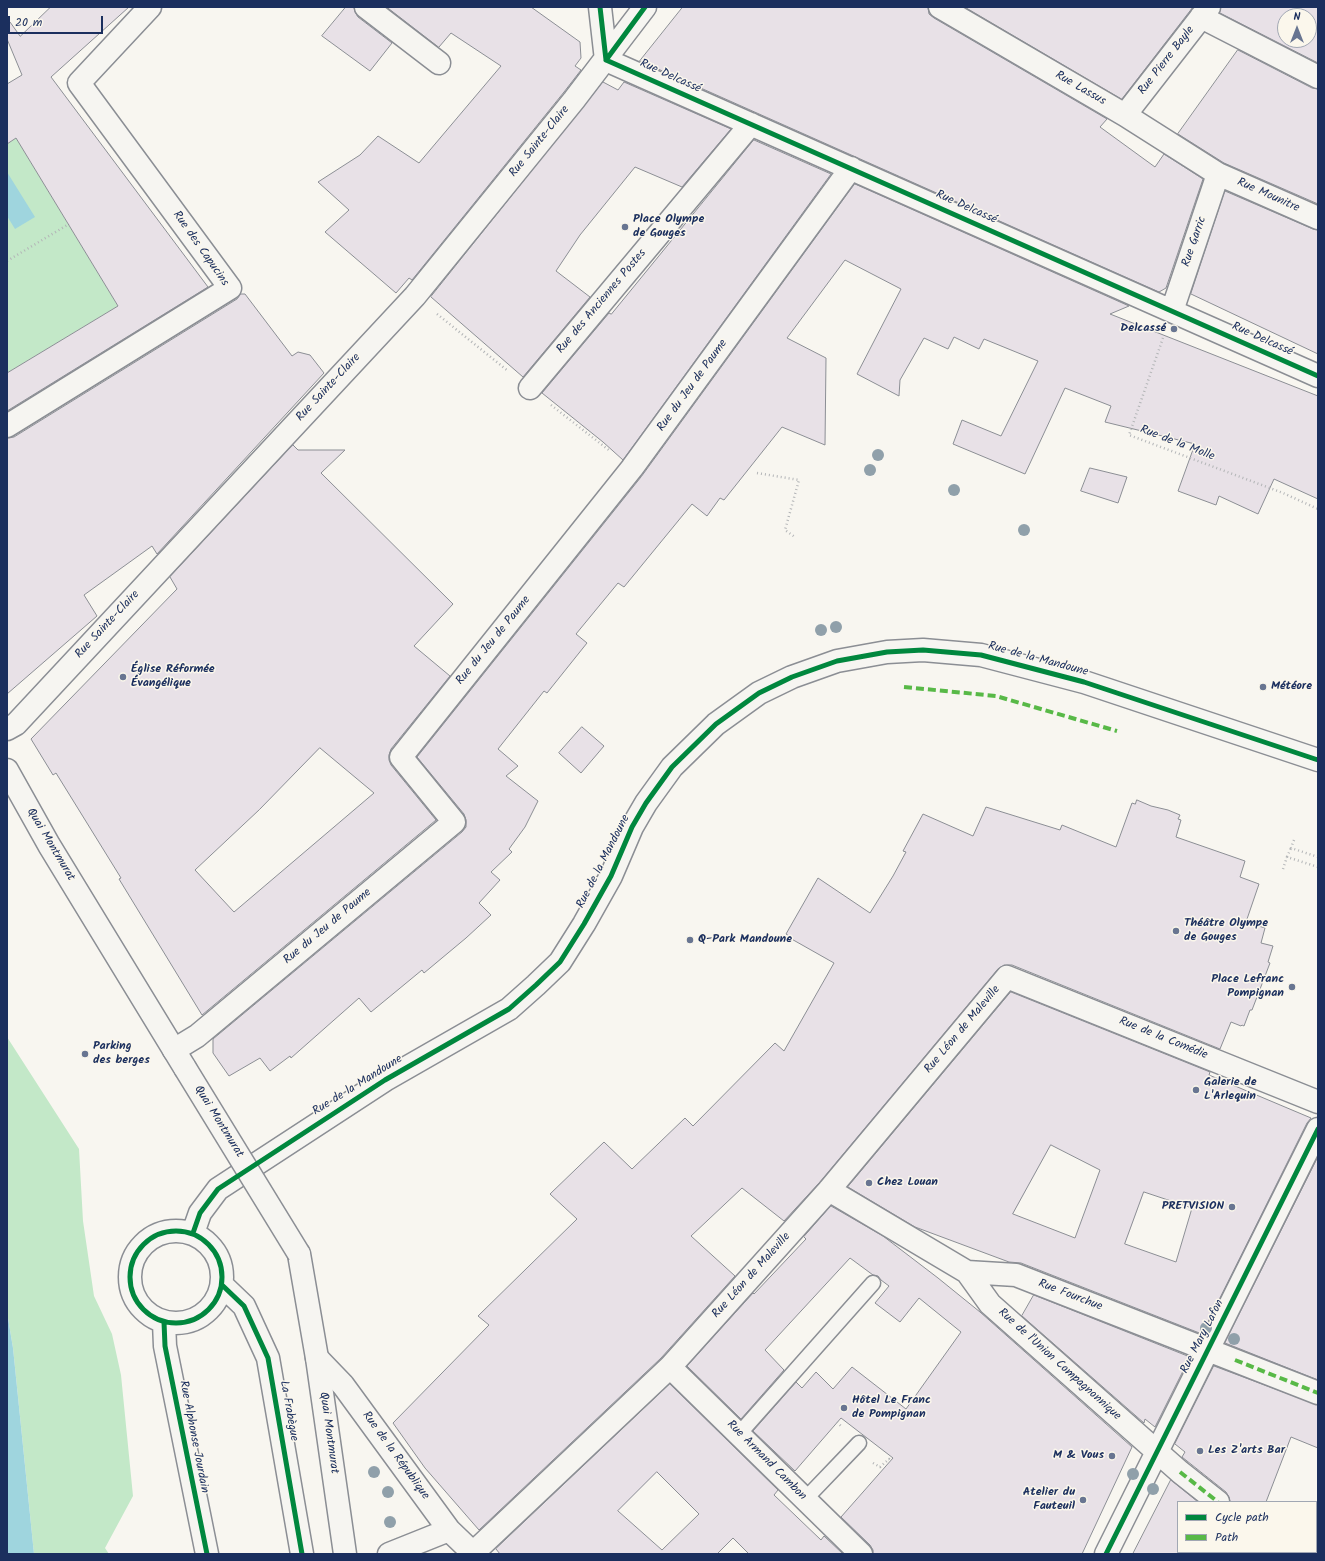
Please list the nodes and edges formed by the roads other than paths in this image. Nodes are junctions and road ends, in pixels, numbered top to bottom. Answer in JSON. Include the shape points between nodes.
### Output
{"nodes":[{"id":1,"x":150,"y":7,"type":"edge"},
{"id":2,"x":366,"y":7,"type":"edge"},
{"id":3,"x":600,"y":7,"type":"edge"},
{"id":4,"x":646,"y":7,"type":"edge"},
{"id":5,"x":940,"y":7,"type":"edge"},
{"id":6,"x":1205,"y":12,"type":"edge"},
{"id":7,"x":630,"y":18,"type":"edge"},
{"id":8,"x":606,"y":60,"type":"junction"},
{"id":9,"x":439,"y":63,"type":"dead end"},
{"id":10,"x":1318,"y":77,"type":"edge"},
{"id":11,"x":1125,"y":115,"type":"junction"},
{"id":12,"x":751,"y":124,"type":"junction"},
{"id":13,"x":851,"y":168,"type":"junction"},
{"id":14,"x":1218,"y":174,"type":"junction"},
{"id":15,"x":1318,"y":218,"type":"edge"},
{"id":16,"x":1172,"y":311,"type":"junction"},
{"id":17,"x":1318,"y":376,"type":"edge"},
{"id":18,"x":530,"y":388,"type":"dead end"},
{"id":19,"x":7,"y":426,"type":"edge"},
{"id":20,"x":7,"y":729,"type":"edge"},
{"id":21,"x":1318,"y":760,"type":"edge"},
{"id":22,"x":7,"y":770,"type":"edge"},
{"id":23,"x":1007,"y":976,"type":"joint"},
{"id":24,"x":174,"y":1050,"type":"junction"},
{"id":25,"x":1318,"y":1102,"type":"edge"},
{"id":26,"x":1318,"y":1129,"type":"edge"},
{"id":27,"x":829,"y":1190,"type":"junction"},
{"id":28,"x":192,"y":1233,"type":"junction"},
{"id":29,"x":967,"y":1272,"type":"junction"},
{"id":30,"x":873,"y":1283,"type":"dead end"},
{"id":31,"x":222,"y":1285,"type":"junction"},
{"id":32,"x":164,"y":1322,"type":"junction"},
{"id":33,"x":1208,"y":1349,"type":"junction"},
{"id":34,"x":317,"y":1358,"type":"junction"},
{"id":35,"x":670,"y":1367,"type":"junction"},
{"id":36,"x":1318,"y":1393,"type":"edge"},
{"id":37,"x":739,"y":1434,"type":"junction"},
{"id":38,"x":859,"y":1443,"type":"dead end"},
{"id":39,"x":1157,"y":1451,"type":"junction"},
{"id":40,"x":805,"y":1499,"type":"junction"},
{"id":41,"x":1217,"y":1501,"type":"edge"},
{"id":42,"x":449,"y":1530,"type":"junction"},
{"id":43,"x":473,"y":1553,"type":"edge"},
{"id":44,"x":207,"y":1554,"type":"edge"},
{"id":45,"x":302,"y":1554,"type":"edge"},
{"id":46,"x":345,"y":1554,"type":"edge"},
{"id":47,"x":389,"y":1554,"type":"edge"},
{"id":48,"x":861,"y":1554,"type":"edge"},
{"id":49,"x":1106,"y":1554,"type":"edge"}],
"edges":[{"from":1,"to":19,"type":"street","name":"Rue des Capucins","via":[[79,84],[230,288]]},
{"from":2,"to":9,"type":"street"},
{"from":3,"to":8,"type":"street"},
{"from":4,"to":7,"type":"street","name":"Rue Sainte-Claire"},
{"from":5,"to":11,"type":"street","name":"Rue Lassus"},
{"from":6,"to":10,"type":"street"},
{"from":6,"to":11,"type":"street","name":"Rue Pierre Bayle"},
{"from":7,"to":8,"type":"street","name":"Rue Sainte-Claire"},
{"from":8,"to":12,"type":"street","name":"Rue Delcassé"},
{"from":8,"to":20,"type":"street","name":"Rue Sainte-Claire","via":[[415,296],[21,718]]},
{"from":11,"to":14,"type":"street","name":"Rue Lassus"},
{"from":12,"to":13,"type":"street","name":"Rue Delcassé"},
{"from":12,"to":18,"type":"street","name":"Rue des Anciennes Postes"},
{"from":13,"to":16,"type":"street","name":"Rue Delcassé"},
{"from":13,"to":24,"type":"street","name":"Rue du Jeu de Paume","via":[[632,468],[401,757],[454,822],[197,1036]]},
{"from":14,"to":15,"type":"street","name":"Rue Mounitre"},
{"from":14,"to":16,"type":"street","name":"Rue Garric"},
{"from":16,"to":17,"type":"street","name":"Rue Delcassé"},
{"from":21,"to":28,"type":"street","name":"Rue de la Mandoune","via":[[1084,682],[981,655],[923,650],[887,652],[837,661],[792,676],[759,693],[716,724],[672,767],[632,826],[611,876],[584,924],[560,962],[536,986],[509,1009],[385,1080],[218,1189],[200,1213]]},
{"from":22,"to":24,"type":"street","name":"Quai Montmurat","via":[[49,845]]},
{"from":23,"to":25,"type":"street","name":"Rue de la Comédie"},
{"from":23,"to":27,"type":"street","name":"Rue Léon de Maleville"},
{"from":24,"to":34,"type":"street","name":"Quai Montmurat","bridge":true,"via":[[299,1254]]},
{"from":26,"to":33,"type":"street","name":"Rue Mary Lafon"},
{"from":27,"to":29,"type":"street","name":"Rue Fourchue"},
{"from":27,"to":35,"type":"street","name":"Rue Léon de Maleville"},
{"from":28,"to":31,"type":"street","via":[[205,1241],[215,1252],[221,1265]]},
{"from":28,"to":32,"type":"street","via":[[177,1230],[162,1233],[148,1240],[131,1263],[129,1278],[138,1305],[149,1315]]},
{"from":29,"to":33,"type":"street","name":"Rue Fourchue","via":[[1016,1275]]},
{"from":29,"to":39,"type":"street","name":"Rue de l'Union Compagnonnique","via":[[990,1304]]},
{"from":30,"to":37,"type":"lane"},
{"from":31,"to":32,"type":"street","via":[[213,1305],[195,1320],[180,1324]]},
{"from":31,"to":45,"type":"street","name":"La Frabègue","via":[[244,1306],[268,1358]]},
{"from":32,"to":44,"type":"street","name":"Rue Alphonse Jourdain","via":[[167,1353]]},
{"from":33,"to":36,"type":"street","name":"Rue Fourchue"},
{"from":33,"to":39,"type":"street","name":"Rue Mary Lafon"},
{"from":34,"to":42,"type":"street","name":"Rue de la République","via":[[343,1385]]},
{"from":34,"to":46,"type":"street","name":"Quai Montmurat"},
{"from":35,"to":37,"type":"street","name":"Rue Armand Cambon"},
{"from":35,"to":43,"type":"street","name":"Rue Léon de Maleville"},
{"from":37,"to":40,"type":"street","name":"Rue Armand Cambon"},
{"from":38,"to":40,"type":"lane"},
{"from":39,"to":41,"type":"street","name":"Rue de l'Union Compagnonnique"},
{"from":39,"to":49,"type":"street","name":"Rue Mary Lafon"},
{"from":40,"to":48,"type":"street","name":"Rue Armand Cambon"},
{"from":42,"to":43,"type":"street","name":"Rue de la République"},
{"from":42,"to":47,"type":"street"}]}
